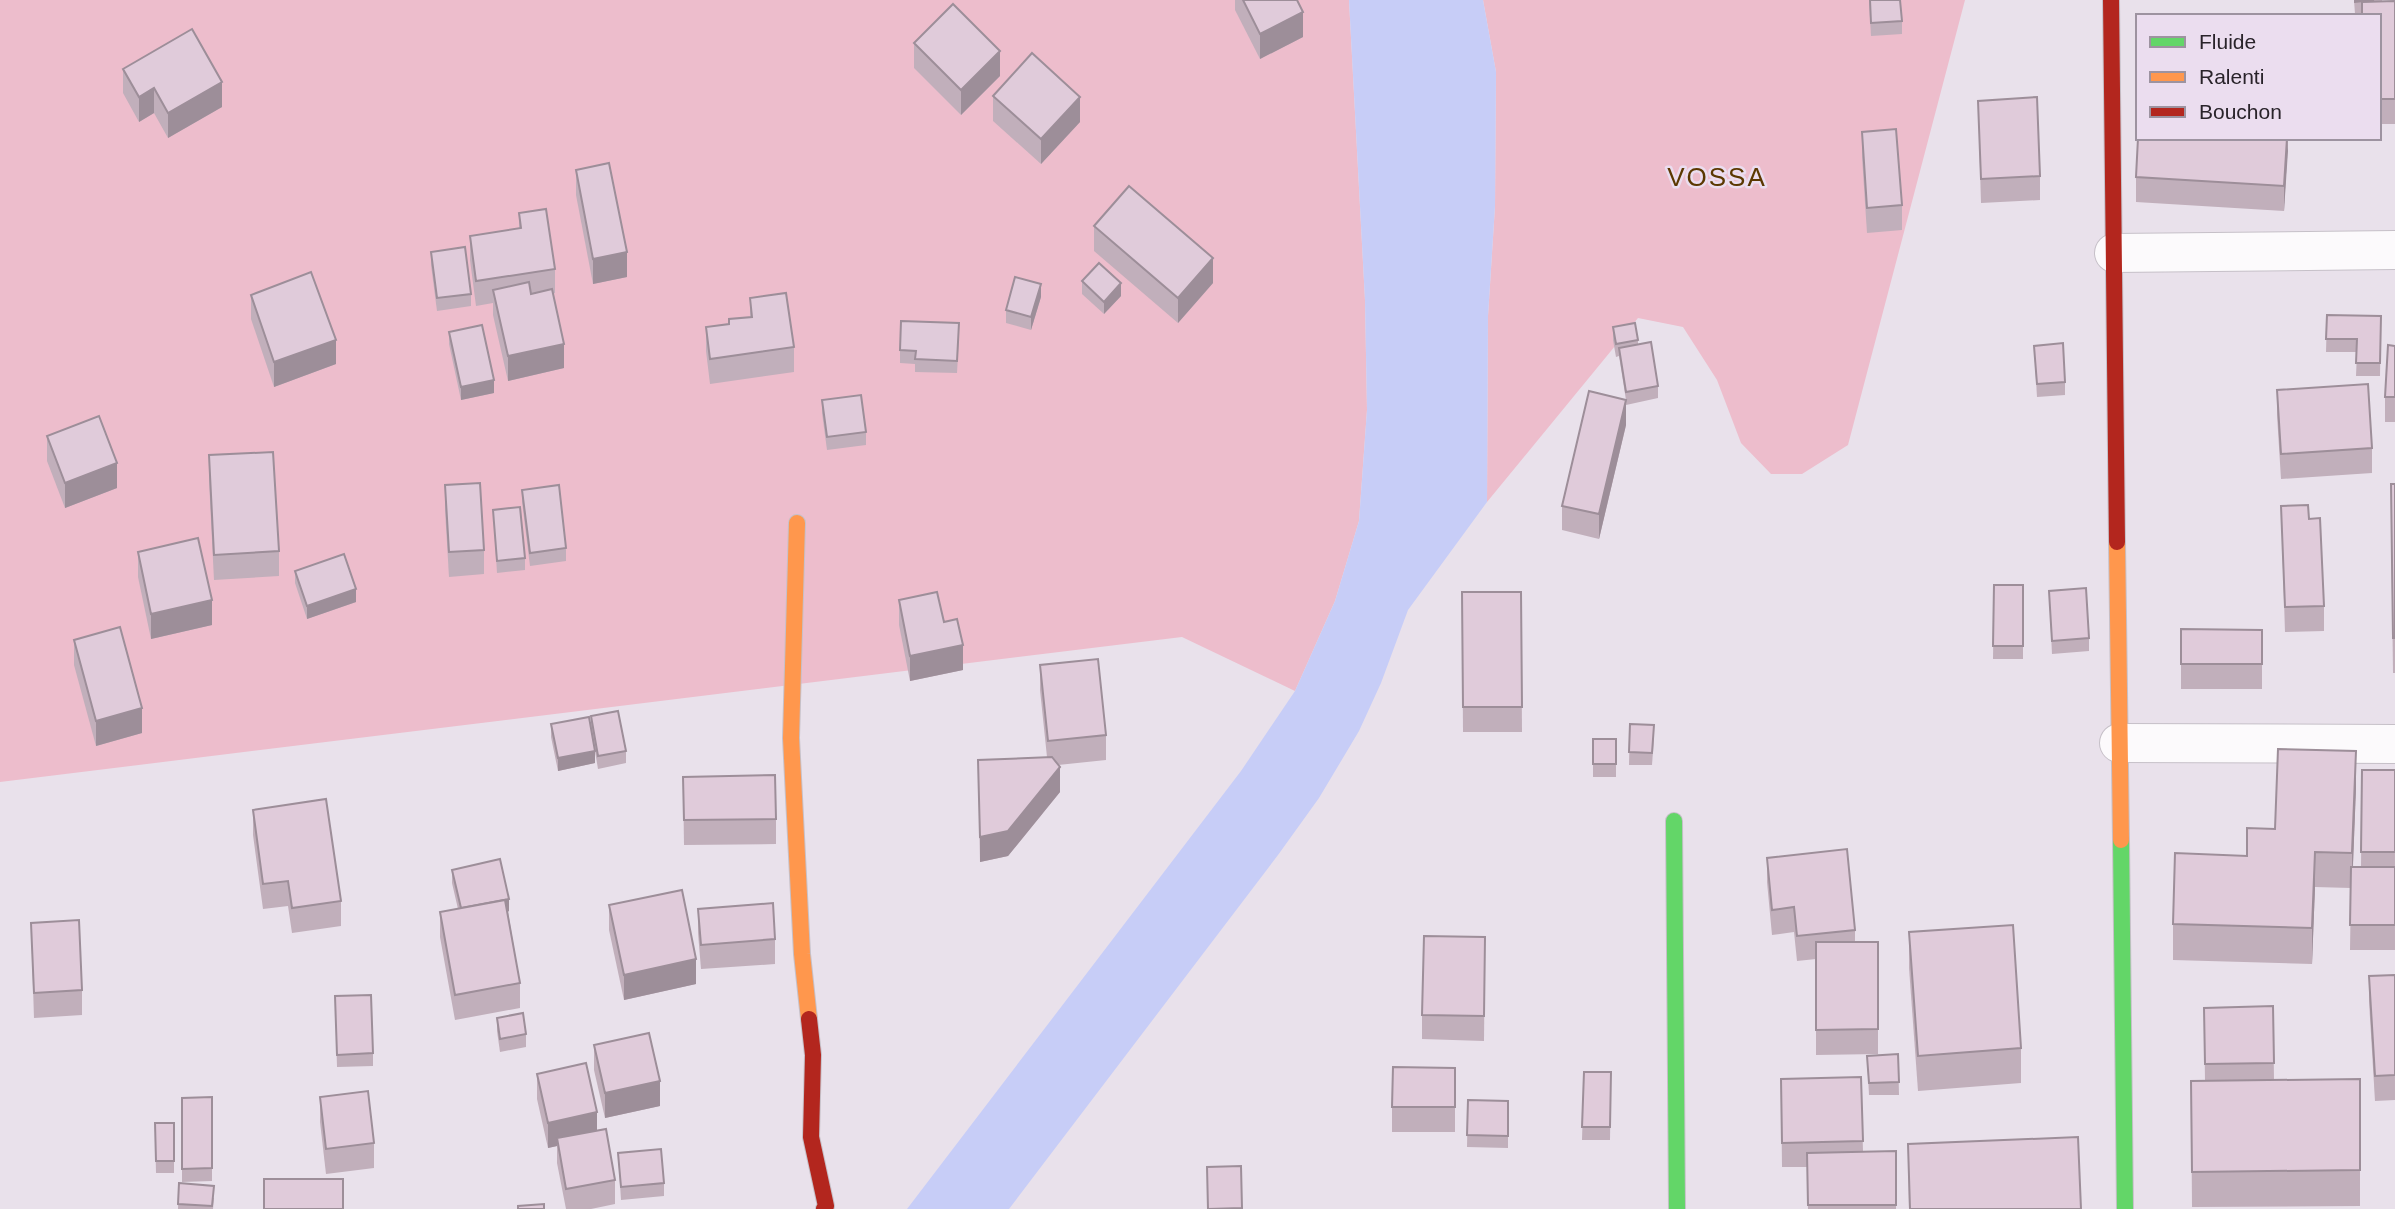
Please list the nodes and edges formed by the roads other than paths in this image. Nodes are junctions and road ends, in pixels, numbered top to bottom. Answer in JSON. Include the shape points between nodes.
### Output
{"nodes":[{"id":1,"x":2110,"y":0,"type":"edge"},
{"id":2,"x":2395,"y":250,"type":"edge"},
{"id":3,"x":2114,"y":253,"type":"junction"},
{"id":4,"x":797,"y":523,"type":"dead end"},
{"id":5,"x":2119,"y":743,"type":"junction"},
{"id":6,"x":2395,"y":744,"type":"edge"},
{"id":7,"x":1674,"y":821,"type":"dead end"},
{"id":8,"x":824,"y":1209,"type":"edge"},
{"id":9,"x":1677,"y":1209,"type":"edge"},
{"id":10,"x":2125,"y":1209,"type":"edge"}],
"edges":[{"from":1,"to":3,"type":"street"},
{"from":2,"to":3,"type":"street"},
{"from":3,"to":5,"type":"street"},
{"from":4,"to":8,"type":"street","via":[[791,738],[802,954],[813,1055],[811,1137]]},
{"from":5,"to":6,"type":"street"},
{"from":5,"to":10,"type":"street"},
{"from":7,"to":9,"type":"street"}]}
